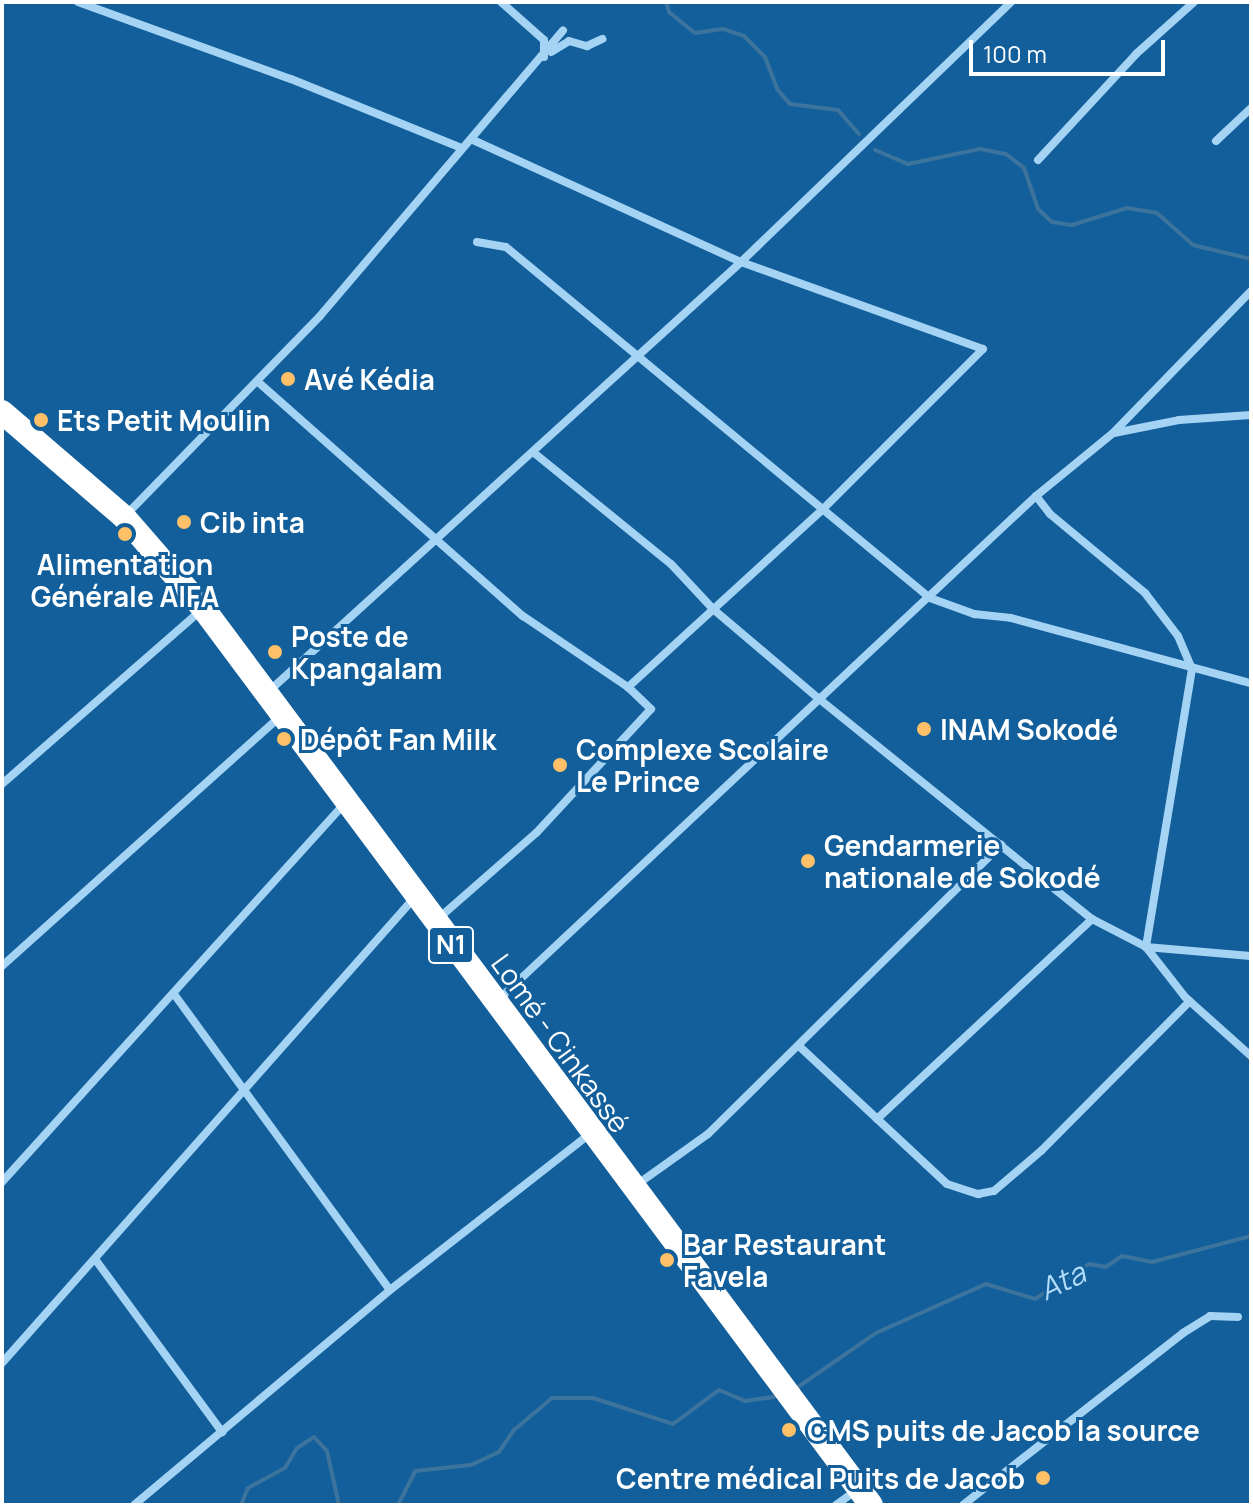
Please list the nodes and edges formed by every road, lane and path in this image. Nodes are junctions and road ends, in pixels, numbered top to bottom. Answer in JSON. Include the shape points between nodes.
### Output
{"nodes":[{"id":1,"x":78,"y":2,"type":"edge"},
{"id":2,"x":501,"y":2,"type":"edge"},
{"id":3,"x":1011,"y":2,"type":"edge"},
{"id":4,"x":1194,"y":2,"type":"edge"},
{"id":5,"x":563,"y":30,"type":"dead end"},
{"id":6,"x":602,"y":39,"type":"dead end"},
{"id":7,"x":544,"y":57,"type":"junction"},
{"id":8,"x":1251,"y":108,"type":"edge"},
{"id":9,"x":473,"y":140,"type":"junction"},
{"id":10,"x":1216,"y":141,"type":"dead end"},
{"id":11,"x":462,"y":148,"type":"junction"},
{"id":12,"x":1038,"y":160,"type":"dead end"},
{"id":13,"x":477,"y":242,"type":"dead end"},
{"id":14,"x":741,"y":262,"type":"junction"},
{"id":15,"x":1251,"y":291,"type":"edge"},
{"id":16,"x":635,"y":359,"type":"junction"},
{"id":17,"x":257,"y":381,"type":"junction"},
{"id":18,"x":2,"y":412,"type":"edge"},
{"id":19,"x":1251,"y":415,"type":"edge"},
{"id":20,"x":1113,"y":433,"type":"junction"},
{"id":21,"x":533,"y":452,"type":"junction"},
{"id":22,"x":1036,"y":496,"type":"junction"},
{"id":23,"x":822,"y":510,"type":"junction"},
{"id":24,"x":124,"y":517,"type":"junction"},
{"id":25,"x":439,"y":538,"type":"junction"},
{"id":26,"x":930,"y":598,"type":"junction"},
{"id":27,"x":203,"y":608,"type":"junction"},
{"id":28,"x":713,"y":609,"type":"junction"},
{"id":29,"x":1192,"y":669,"type":"junction"},
{"id":30,"x":1251,"y":683,"type":"edge"},
{"id":31,"x":628,"y":687,"type":"junction"},
{"id":32,"x":268,"y":692,"type":"junction"},
{"id":33,"x":818,"y":698,"type":"junction"},
{"id":34,"x":284,"y":713,"type":"junction"},
{"id":35,"x":2,"y":784,"type":"edge"},
{"id":36,"x":347,"y":801,"type":"junction"},
{"id":37,"x":1001,"y":845,"type":"junction"},
{"id":38,"x":416,"y":896,"type":"junction"},
{"id":39,"x":1092,"y":919,"type":"junction"},
{"id":40,"x":435,"y":922,"type":"junction"},
{"id":41,"x":1146,"y":947,"type":"junction"},
{"id":42,"x":1251,"y":956,"type":"edge"},
{"id":43,"x":2,"y":966,"type":"edge"},
{"id":44,"x":174,"y":994,"type":"junction"},
{"id":45,"x":1190,"y":1001,"type":"junction"},
{"id":46,"x":494,"y":1003,"type":"junction"},
{"id":47,"x":799,"y":1046,"type":"junction"},
{"id":48,"x":1251,"y":1056,"type":"edge"},
{"id":49,"x":242,"y":1088,"type":"junction"},
{"id":50,"x":877,"y":1119,"type":"junction"},
{"id":51,"x":590,"y":1134,"type":"junction"},
{"id":52,"x":2,"y":1182,"type":"edge"},
{"id":53,"x":632,"y":1188,"type":"junction"},
{"id":54,"x":95,"y":1259,"type":"junction"},
{"id":55,"x":390,"y":1290,"type":"junction"},
{"id":56,"x":1238,"y":1317,"type":"dead end"},
{"id":57,"x":2,"y":1363,"type":"edge"},
{"id":58,"x":222,"y":1432,"type":"junction"},
{"id":59,"x":865,"y":1497,"type":"edge"},
{"id":60,"x":134,"y":1505,"type":"edge"},
{"id":61,"x":836,"y":1505,"type":"edge"},
{"id":62,"x":963,"y":1505,"type":"edge"}],
"edges":[{"from":1,"to":11,"type":"street"},
{"from":2,"to":7,"type":"street","via":[[544,40]]},
{"from":3,"to":14,"type":"street"},
{"from":4,"to":12,"type":"street","via":[[1136,54]]},
{"from":5,"to":7,"type":"street"},
{"from":6,"to":7,"type":"street","via":[[587,46],[569,41]]},
{"from":7,"to":9,"type":"street"},
{"from":8,"to":10,"type":"street"},
{"from":9,"to":11,"type":"street"},
{"from":9,"to":14,"type":"street"},
{"from":11,"to":17,"type":"street","via":[[320,316]]},
{"from":13,"to":16,"type":"street","via":[[506,247]]},
{"from":14,"to":16,"type":"street"},
{"from":14,"to":23,"type":"street","via":[[983,349]]},
{"from":15,"to":20,"type":"street"},
{"from":16,"to":21,"type":"street"},
{"from":16,"to":23,"type":"street"},
{"from":17,"to":24,"type":"street"},
{"from":17,"to":25,"type":"street"},
{"from":18,"to":24,"type":"highway","name":"Lomé - Cinkassé","number":"N1"},
{"from":19,"to":20,"type":"street","via":[[1179,420]]},
{"from":20,"to":22,"type":"street"},
{"from":21,"to":25,"type":"street"},
{"from":21,"to":28,"type":"street","via":[[671,564]]},
{"from":22,"to":26,"type":"street"},
{"from":22,"to":29,"type":"street","via":[[1050,514],[1145,593],[1178,636]]},
{"from":23,"to":26,"type":"street"},
{"from":23,"to":28,"type":"street"},
{"from":24,"to":27,"type":"highway","name":"Lomé - Cinkassé","number":"N1"},
{"from":25,"to":31,"type":"street","via":[[523,616]]},
{"from":25,"to":32,"type":"street"},
{"from":26,"to":29,"type":"street"},
{"from":26,"to":33,"type":"street"},
{"from":27,"to":32,"type":"highway","name":"Lomé - Cinkassé","number":"N1"},
{"from":27,"to":35,"type":"street"},
{"from":28,"to":31,"type":"street"},
{"from":28,"to":33,"type":"street"},
{"from":29,"to":30,"type":"street"},
{"from":29,"to":41,"type":"street"},
{"from":31,"to":40,"type":"street","via":[[651,709],[536,833]]},
{"from":32,"to":34,"type":"highway","name":"Lomé - Cinkassé","number":"N1"},
{"from":33,"to":37,"type":"street"},
{"from":33,"to":46,"type":"street"},
{"from":34,"to":36,"type":"highway","name":"Lomé - Cinkassé","number":"N1"},
{"from":34,"to":43,"type":"street"},
{"from":36,"to":38,"type":"highway","name":"Lomé - Cinkassé","number":"N1"},
{"from":36,"to":44,"type":"street"},
{"from":37,"to":39,"type":"street"},
{"from":37,"to":47,"type":"street"},
{"from":38,"to":40,"type":"highway","name":"Lomé - Cinkassé","number":"N1"},
{"from":38,"to":49,"type":"street"},
{"from":39,"to":41,"type":"street"},
{"from":39,"to":50,"type":"street"},
{"from":40,"to":46,"type":"highway","name":"Lomé - Cinkassé","number":"N1"},
{"from":41,"to":42,"type":"street"},
{"from":41,"to":45,"type":"street"},
{"from":44,"to":49,"type":"street"},
{"from":44,"to":52,"type":"street"},
{"from":45,"to":48,"type":"street"},
{"from":45,"to":50,"type":"street","via":[[994,1191],[962,1193],[947,1184]]},
{"from":46,"to":51,"type":"highway","name":"Lomé - Cinkassé","number":"N1"},
{"from":47,"to":50,"type":"street"},
{"from":47,"to":53,"type":"street","via":[[708,1134]]},
{"from":49,"to":54,"type":"street"},
{"from":49,"to":55,"type":"street"},
{"from":51,"to":53,"type":"highway","name":"Lomé - Cinkassé","number":"N1"},
{"from":51,"to":55,"type":"street"},
{"from":53,"to":59,"type":"highway","name":"Lomé - Cinkassé","number":"N1"},
{"from":54,"to":57,"type":"street"},
{"from":54,"to":58,"type":"street"},
{"from":55,"to":58,"type":"street"},
{"from":56,"to":62,"type":"street","via":[[1210,1316],[1183,1333]]},
{"from":58,"to":60,"type":"street"},
{"from":59,"to":61,"type":"street"}]}
